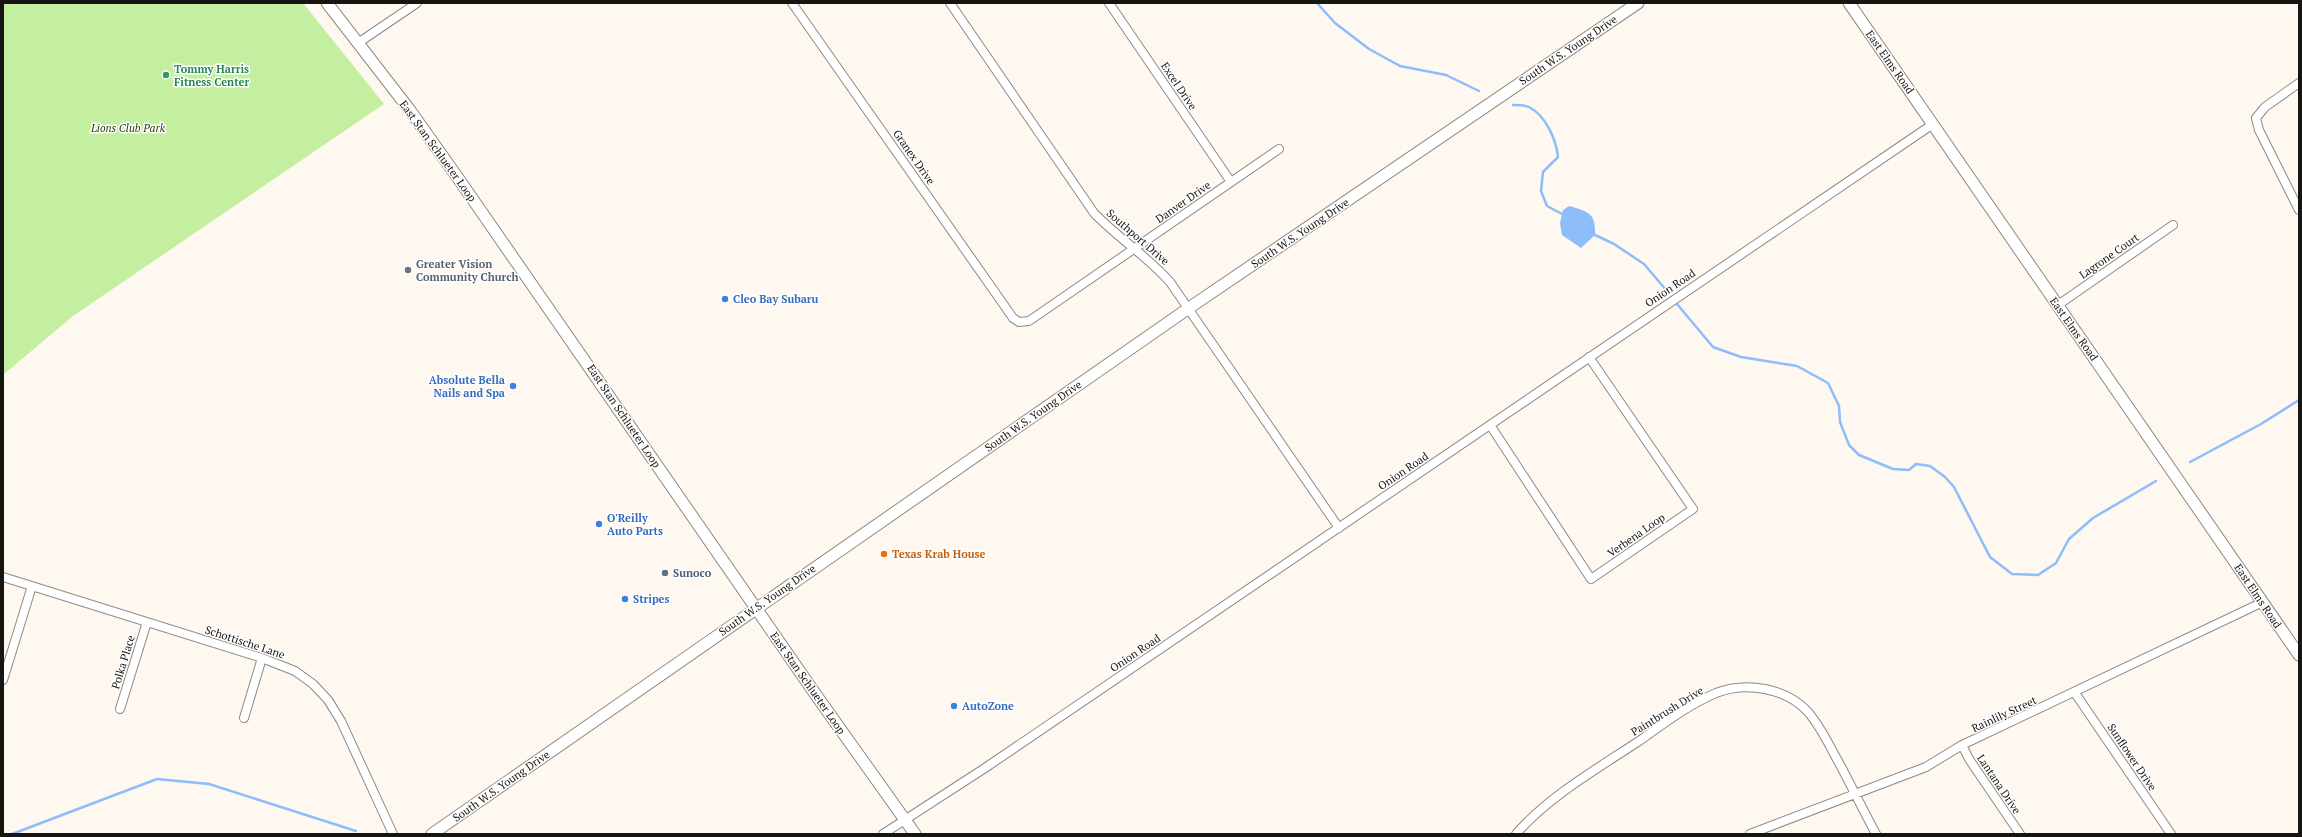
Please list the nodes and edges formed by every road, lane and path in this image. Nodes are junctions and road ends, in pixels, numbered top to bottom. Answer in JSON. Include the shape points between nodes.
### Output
{"nodes":[{"id":1,"x":327,"y":3,"type":"edge"},
{"id":2,"x":417,"y":3,"type":"edge"},
{"id":3,"x":792,"y":3,"type":"edge"},
{"id":4,"x":950,"y":3,"type":"edge"},
{"id":5,"x":1109,"y":3,"type":"edge"},
{"id":6,"x":1638,"y":3,"type":"edge"},
{"id":7,"x":1850,"y":3,"type":"edge"},
{"id":8,"x":358,"y":43,"type":"junction"},
{"id":9,"x":2299,"y":83,"type":"edge"},
{"id":10,"x":1933,"y":124,"type":"junction"},
{"id":11,"x":1279,"y":149,"type":"dead end"},
{"id":12,"x":1231,"y":182,"type":"junction"},
{"id":13,"x":2299,"y":210,"type":"edge"},
{"id":14,"x":2173,"y":225,"type":"dead end"},
{"id":15,"x":1134,"y":249,"type":"junction"},
{"id":16,"x":2058,"y":305,"type":"junction"},
{"id":17,"x":1189,"y":308,"type":"junction"},
{"id":18,"x":1019,"y":322,"type":"joint"},
{"id":19,"x":1589,"y":357,"type":"junction"},
{"id":20,"x":1490,"y":425,"type":"junction"},
{"id":21,"x":1339,"y":528,"type":"junction"},
{"id":22,"x":3,"y":577,"type":"edge"},
{"id":23,"x":32,"y":586,"type":"junction"},
{"id":24,"x":2262,"y":602,"type":"junction"},
{"id":25,"x":756,"y":608,"type":"junction"},
{"id":26,"x":147,"y":622,"type":"junction"},
{"id":27,"x":2299,"y":655,"type":"edge"},
{"id":28,"x":262,"y":658,"type":"junction"},
{"id":29,"x":3,"y":680,"type":"edge"},
{"id":30,"x":2075,"y":693,"type":"junction"},
{"id":31,"x":120,"y":709,"type":"dead end"},
{"id":32,"x":244,"y":718,"type":"dead end"},
{"id":33,"x":1962,"y":745,"type":"junction"},
{"id":34,"x":1855,"y":794,"type":"junction"},
{"id":35,"x":905,"y":820,"type":"junction"},
{"id":36,"x":393,"y":834,"type":"edge"},
{"id":37,"x":432,"y":834,"type":"edge"},
{"id":38,"x":884,"y":834,"type":"edge"},
{"id":39,"x":914,"y":834,"type":"edge"},
{"id":40,"x":1516,"y":834,"type":"edge"},
{"id":41,"x":1750,"y":834,"type":"edge"},
{"id":42,"x":1876,"y":834,"type":"edge"},
{"id":43,"x":2020,"y":834,"type":"edge"},
{"id":44,"x":2171,"y":834,"type":"edge"}],
"edges":[{"from":1,"to":8,"type":"main road","name":"East Stan Schlueter Loop"},
{"from":2,"to":8,"type":"street"},
{"from":3,"to":18,"type":"street","name":"Granex Drive","via":[[1013,318]]},
{"from":4,"to":15,"type":"street","name":"Southport Drive","via":[[1094,213]]},
{"from":5,"to":12,"type":"street","name":"Excel Drive"},
{"from":6,"to":17,"type":"main road","name":"South W.S. Young Drive"},
{"from":7,"to":10,"type":"main road","name":"East Elms Road"},
{"from":8,"to":25,"type":"main road","name":"East Stan Schlueter Loop","via":[[458,178]]},
{"from":9,"to":13,"type":"street","via":[[2265,107],[2256,118],[2258,130]]},
{"from":10,"to":16,"type":"main road","name":"East Elms Road"},
{"from":10,"to":19,"type":"street","name":"Onion Road"},
{"from":11,"to":12,"type":"street","name":"Danver Drive"},
{"from":12,"to":15,"type":"street","name":"Danver Drive"},
{"from":14,"to":16,"type":"street","name":"Lagrone Court"},
{"from":15,"to":17,"type":"street","name":"Southport Drive","via":[[1162,272]]},
{"from":15,"to":18,"type":"street","name":"Danver Drive","via":[[1029,321]]},
{"from":16,"to":24,"type":"main road","name":"East Elms Road"},
{"from":17,"to":21,"type":"street","name":"Southport Drive"},
{"from":17,"to":25,"type":"main road","name":"South W.S. Young Drive"},
{"from":19,"to":20,"type":"street","name":"Onion Road"},
{"from":19,"to":20,"type":"street","name":"Verbena Loop","via":[[1693,509],[1591,579]]},
{"from":20,"to":21,"type":"street","name":"Onion Road"},
{"from":21,"to":35,"type":"street","name":"Onion Road"},
{"from":22,"to":23,"type":"street","name":"Schottische Lane"},
{"from":23,"to":26,"type":"street","name":"Schottische Lane"},
{"from":23,"to":29,"type":"street"},
{"from":24,"to":27,"type":"main road","name":"East Elms Road"},
{"from":24,"to":30,"type":"street","name":"Rainlily Street"},
{"from":25,"to":35,"type":"main road","name":"East Stan Schlueter Loop"},
{"from":25,"to":37,"type":"main road","name":"South W.S. Young Drive"},
{"from":26,"to":28,"type":"street","name":"Schottische Lane"},
{"from":26,"to":31,"type":"street","name":"Polka Place"},
{"from":28,"to":32,"type":"street"},
{"from":28,"to":36,"type":"street","name":"Schottische Lane","via":[[295,671],[313,684],[328,700],[341,722]]},
{"from":30,"to":33,"type":"street","name":"Rainlily Street"},
{"from":30,"to":44,"type":"street","name":"Sunflower Drive"},
{"from":33,"to":34,"type":"street","name":"Rainlily Street","via":[[1926,767]]},
{"from":33,"to":43,"type":"street","name":"Lantana Drive"},
{"from":34,"to":40,"type":"street","name":"Paintbrush Drive","via":[[1821,730],[1807,711],[1773,691],[1740,687],[1716,693],[1688,708],[1551,802],[1529,819]]},
{"from":34,"to":41,"type":"street","name":"Rainlily Street"},
{"from":34,"to":42,"type":"street","name":"Paintbrush Drive"},
{"from":35,"to":38,"type":"street","name":"Onion Road"},
{"from":35,"to":39,"type":"main road","name":"East Stan Schlueter Loop"}]}
